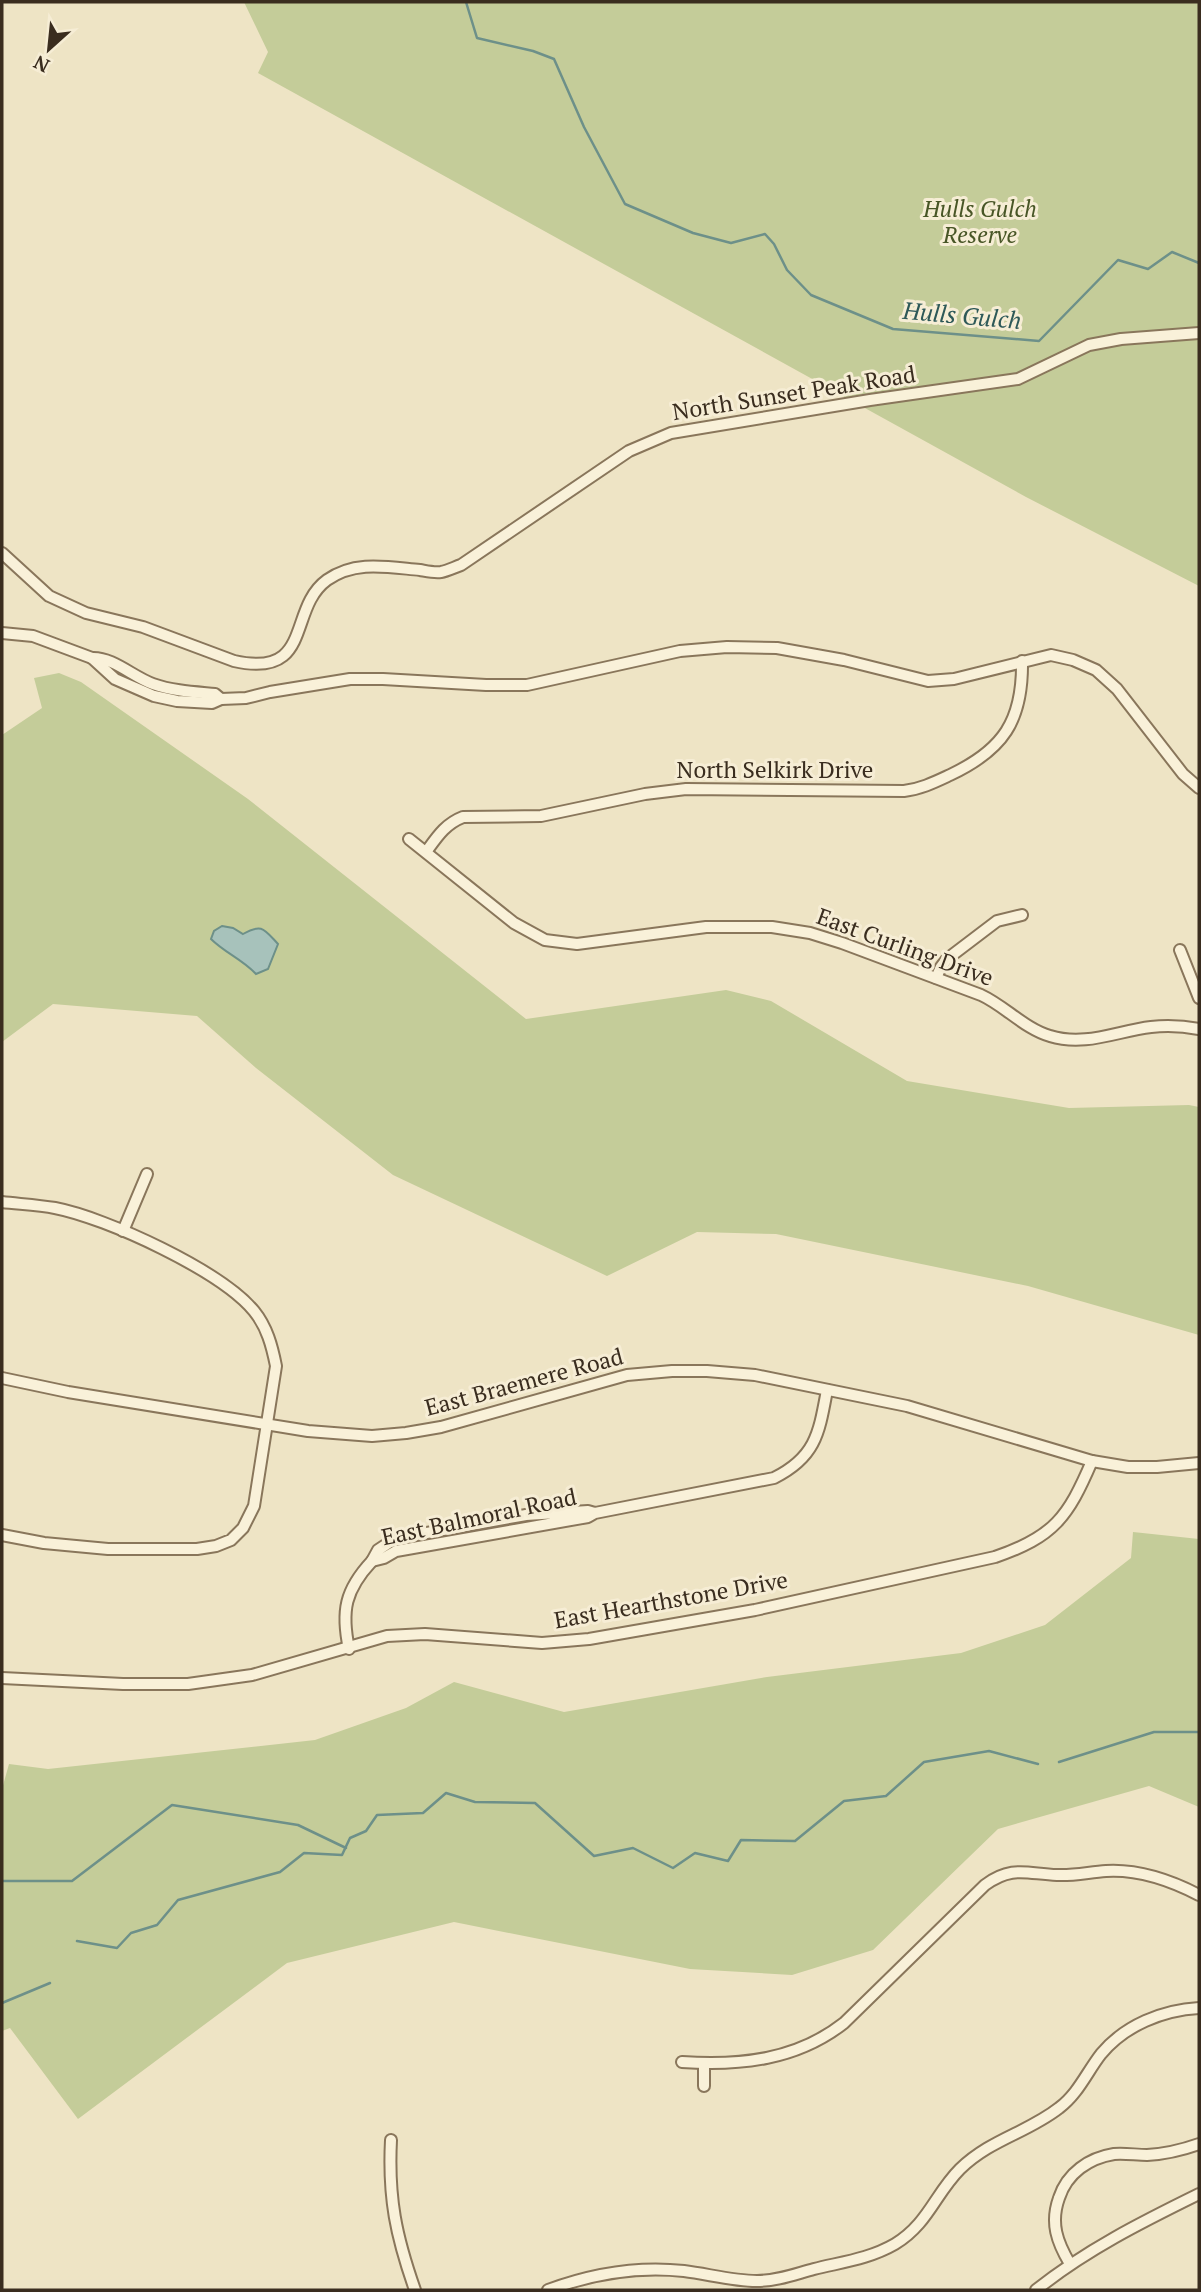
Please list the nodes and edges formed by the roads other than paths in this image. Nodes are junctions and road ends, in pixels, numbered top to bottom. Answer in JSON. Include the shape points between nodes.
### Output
{"nodes":[{"id":1,"x":1199,"y":333,"type":"edge"},
{"id":2,"x":2,"y":553,"type":"edge"},
{"id":3,"x":2,"y":632,"type":"edge"},
{"id":4,"x":1021,"y":661,"type":"junction"},
{"id":5,"x":1199,"y":788,"type":"edge"},
{"id":6,"x":410,"y":839,"type":"dead end"},
{"id":7,"x":426,"y":852,"type":"junction"},
{"id":8,"x":1022,"y":915,"type":"dead end"},
{"id":9,"x":1180,"y":950,"type":"dead end"},
{"id":10,"x":936,"y":978,"type":"junction"},
{"id":11,"x":1199,"y":998,"type":"edge"},
{"id":12,"x":1199,"y":1029,"type":"edge"},
{"id":13,"x":147,"y":1174,"type":"dead end"},
{"id":14,"x":2,"y":1202,"type":"edge"},
{"id":15,"x":123,"y":1231,"type":"junction"},
{"id":16,"x":2,"y":1378,"type":"edge"},
{"id":17,"x":827,"y":1390,"type":"junction"},
{"id":18,"x":266,"y":1424,"type":"junction"},
{"id":19,"x":1093,"y":1461,"type":"junction"},
{"id":20,"x":1199,"y":1463,"type":"edge"},
{"id":21,"x":2,"y":1535,"type":"edge"},
{"id":22,"x":349,"y":1648,"type":"junction"},
{"id":23,"x":2,"y":1678,"type":"edge"},
{"id":24,"x":1199,"y":1895,"type":"edge"},
{"id":25,"x":1199,"y":2008,"type":"edge"},
{"id":26,"x":682,"y":2062,"type":"dead end"},
{"id":27,"x":704,"y":2064,"type":"junction"},
{"id":28,"x":704,"y":2086,"type":"dead end"},
{"id":29,"x":391,"y":2140,"type":"dead end"},
{"id":30,"x":1199,"y":2144,"type":"edge"},
{"id":31,"x":1199,"y":2194,"type":"edge"},
{"id":32,"x":1070,"y":2264,"type":"junction"},
{"id":33,"x":415,"y":2290,"type":"edge"},
{"id":34,"x":548,"y":2290,"type":"edge"},
{"id":35,"x":1036,"y":2290,"type":"edge"}],
"edges":[{"from":1,"to":2,"type":"street","name":"North Sunset Peak Road","via":[[1089,345],[1018,379],[671,433],[629,451],[461,565],[441,572],[362,566],[341,570],[323,583],[286,652],[266,664],[234,661],[143,627],[86,613],[49,596]]},
{"from":3,"to":4,"type":"street","via":[[33,636],[92,658],[115,678],[154,696],[212,703],[350,679],[527,685],[680,651],[727,647],[778,648],[928,681]]},
{"from":4,"to":5,"type":"street","via":[[1051,655],[1096,670]]},
{"from":4,"to":7,"type":"street","name":"North Selkirk Drive","via":[[1020,698],[1002,739],[985,756],[927,786],[904,792],[686,789],[541,816],[463,817],[443,829]]},
{"from":6,"to":7,"type":"street","name":"East Curling Drive"},
{"from":7,"to":10,"type":"street","name":"East Curling Drive","via":[[514,923],[545,940],[577,944],[706,927],[772,927],[810,933]]},
{"from":8,"to":10,"type":"street","via":[[997,921],[947,959]]},
{"from":9,"to":11,"type":"street"},
{"from":10,"to":12,"type":"street","name":"East Curling Drive","via":[[997,1003],[1036,1030],[1067,1040],[1150,1027]]},
{"from":13,"to":15,"type":"street"},
{"from":14,"to":15,"type":"street","via":[[56,1209]]},
{"from":15,"to":18,"type":"street","via":[[215,1278],[253,1310],[264,1326],[276,1366]]},
{"from":16,"to":18,"type":"street","name":"East Braemere Road"},
{"from":17,"to":18,"type":"street","name":"East Braemere Road","via":[[755,1376],[672,1371],[627,1375],[406,1433],[337,1434]]},
{"from":17,"to":19,"type":"street","name":"East Braemere Road","via":[[907,1406]]},
{"from":17,"to":22,"type":"street","name":"East Balmoral Road","via":[[811,1448],[793,1468],[774,1478],[595,1513],[526,1515],[390,1542],[378,1550],[351,1587],[344,1627]]},
{"from":18,"to":21,"type":"street","via":[[254,1506],[231,1540],[197,1549],[108,1549]]},
{"from":19,"to":20,"type":"street","name":"East Braemere Road","via":[[1128,1467]]},
{"from":19,"to":22,"type":"street","name":"East Hearthstone Drive","via":[[1079,1492],[1052,1528],[1025,1547],[995,1557],[755,1610],[589,1639],[542,1643],[425,1634],[387,1636]]},
{"from":22,"to":23,"type":"street","name":"East Hearthstone Drive","via":[[252,1675],[188,1684]]},
{"from":24,"to":27,"type":"street","via":[[1158,1877],[1133,1872],[1007,1873],[994,1879],[825,2037],[778,2057]]},
{"from":25,"to":34,"type":"street","via":[[1164,2013],[1117,2039],[1061,2107],[972,2159],[915,2228],[874,2254],[757,2281],[647,2269]]},
{"from":26,"to":27,"type":"street"},
{"from":27,"to":28,"type":"street"},
{"from":29,"to":33,"type":"street","via":[[393,2213]]},
{"from":30,"to":32,"type":"street","via":[[1174,2152],[1096,2158],[1074,2172],[1062,2188],[1054,2224],[1057,2243]]},
{"from":31,"to":32,"type":"street"},
{"from":32,"to":35,"type":"street"}]}
